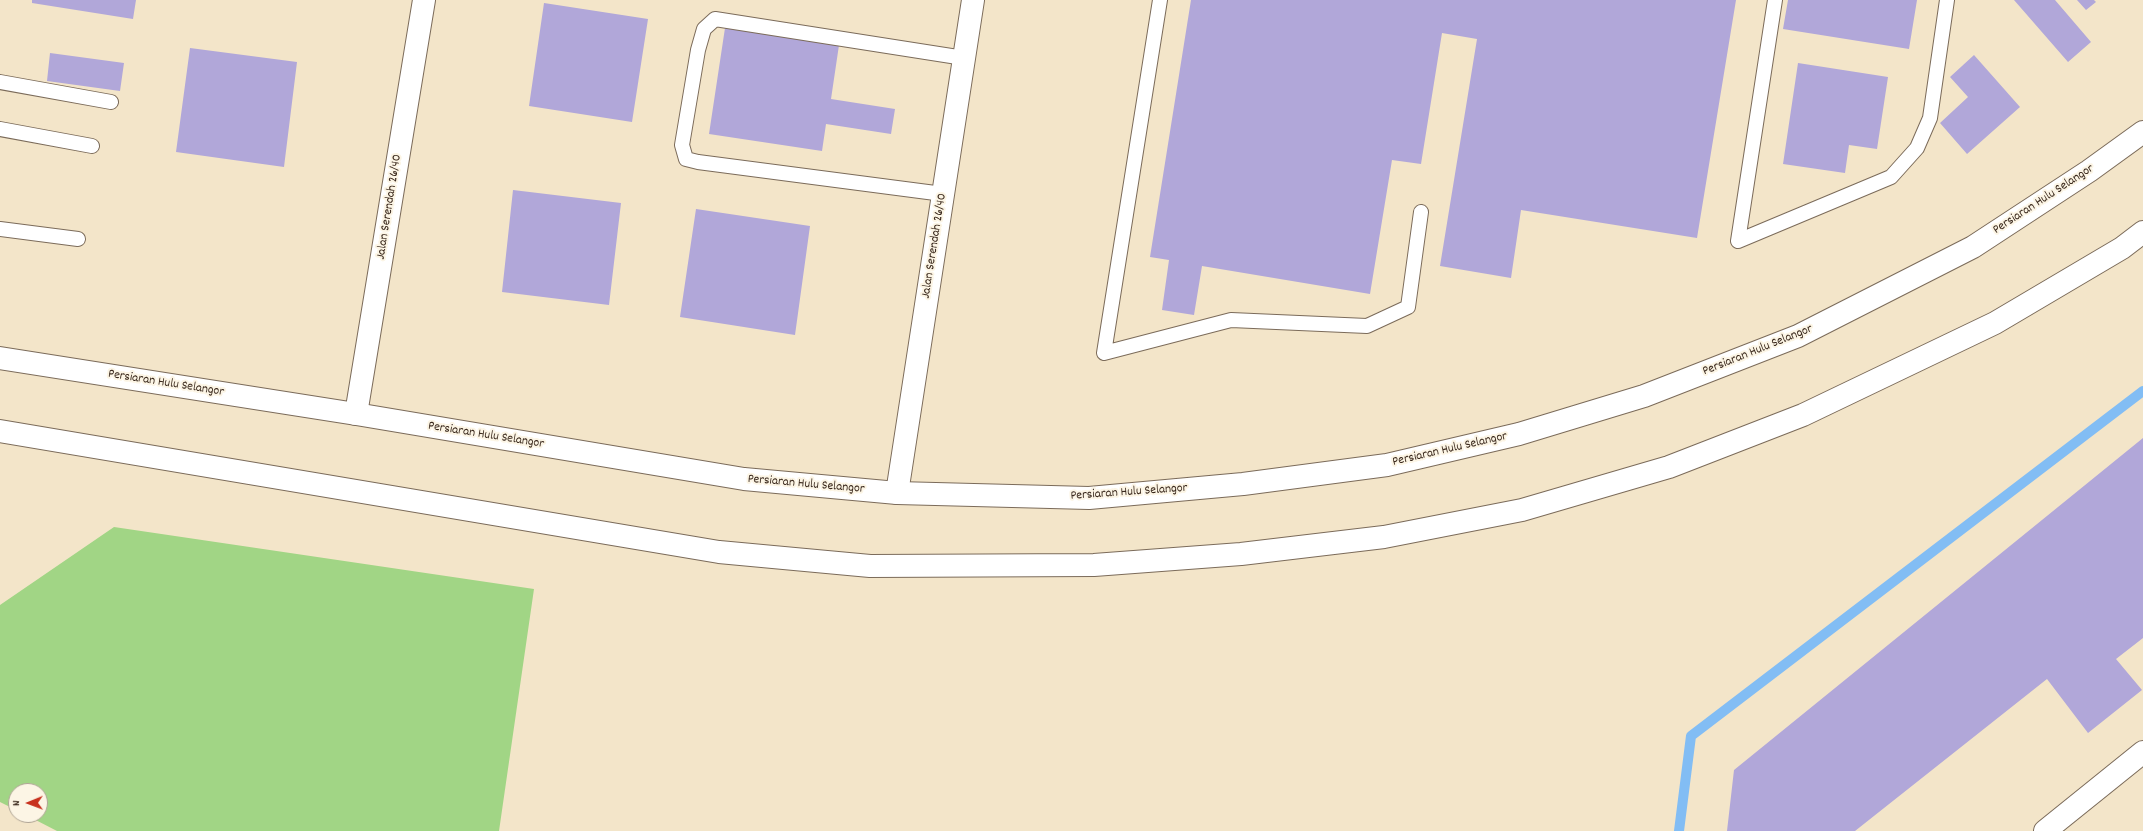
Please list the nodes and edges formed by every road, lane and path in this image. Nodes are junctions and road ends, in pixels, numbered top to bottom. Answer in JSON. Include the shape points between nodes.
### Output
{"nodes":[{"id":1,"x":424,"y":0,"type":"edge"},
{"id":2,"x":973,"y":0,"type":"edge"},
{"id":3,"x":1160,"y":0,"type":"edge"},
{"id":4,"x":1774,"y":0,"type":"edge"},
{"id":5,"x":1947,"y":0,"type":"edge"},
{"id":6,"x":964,"y":58,"type":"junction"},
{"id":7,"x":0,"y":82,"type":"edge"},
{"id":8,"x":111,"y":102,"type":"dead end"},
{"id":9,"x":0,"y":129,"type":"edge"},
{"id":10,"x":2143,"y":132,"type":"edge"},
{"id":11,"x":92,"y":146,"type":"dead end"},
{"id":12,"x":943,"y":194,"type":"junction"},
{"id":13,"x":1421,"y":212,"type":"dead end"},
{"id":14,"x":0,"y":229,"type":"edge"},
{"id":15,"x":2143,"y":232,"type":"edge"},
{"id":16,"x":78,"y":239,"type":"dead end"},
{"id":17,"x":0,"y":358,"type":"edge"},
{"id":18,"x":356,"y":414,"type":"junction"},
{"id":19,"x":0,"y":431,"type":"edge"},
{"id":20,"x":896,"y":492,"type":"junction"},
{"id":21,"x":2143,"y":752,"type":"edge"},
{"id":22,"x":2045,"y":831,"type":"edge"}],
"edges":[{"from":1,"to":18,"type":"main road","name":"Jalan Serendah 26/40"},
{"from":2,"to":6,"type":"main road","name":"Jalan Serendah 26/40"},
{"from":3,"to":13,"type":"lane","via":[[1104,353],[1231,320],[1367,326],[1408,308]]},
{"from":4,"to":5,"type":"lane","via":[[1738,241],[1891,176],[1917,148],[1930,118]]},
{"from":6,"to":12,"type":"main road","name":"Jalan Serendah 26/40"},
{"from":6,"to":12,"type":"lane","via":[[715,19],[704,29],[698,50],[682,145],[686,159],[698,162]]},
{"from":7,"to":8,"type":"lane"},
{"from":9,"to":11,"type":"lane"},
{"from":10,"to":20,"type":"main road","name":"Persiaran Hulu Selangor","via":[[2089,171],[1973,247],[1798,336],[1644,396],[1519,434],[1387,465],[1243,484],[1105,497]]},
{"from":12,"to":20,"type":"main road","name":"Jalan Serendah 26/40"},
{"from":14,"to":16,"type":"lane"},
{"from":15,"to":19,"type":"main road","via":[[2122,248],[1995,323],[1803,415],[1669,467],[1522,510],[1384,536],[1241,554],[1094,565],[870,566],[719,552]]},
{"from":17,"to":18,"type":"main road","name":"Persiaran Hulu Selangor"},
{"from":18,"to":20,"type":"main road","name":"Persiaran Hulu Selangor","via":[[744,479]]},
{"from":21,"to":22,"type":"main road"}]}
